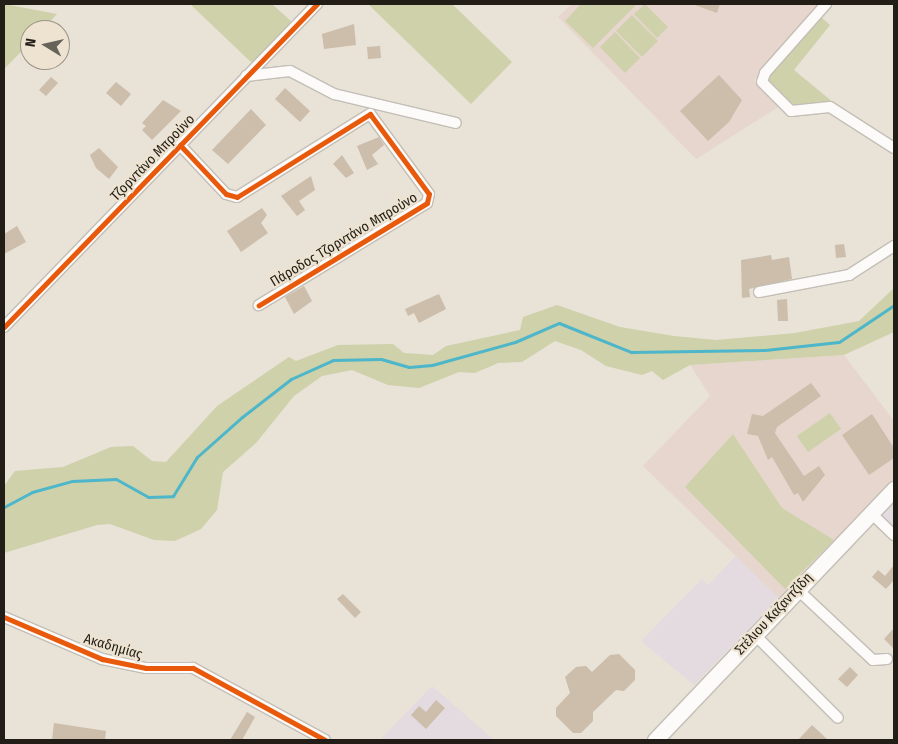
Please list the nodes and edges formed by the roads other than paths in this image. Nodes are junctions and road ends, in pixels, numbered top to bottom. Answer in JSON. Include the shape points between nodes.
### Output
{"nodes":[{"id":1,"x":317,"y":4,"type":"edge"},
{"id":2,"x":826,"y":4,"type":"edge"},
{"id":3,"x":246,"y":76,"type":"junction"},
{"id":4,"x":456,"y":123,"type":"dead end"},
{"id":5,"x":180,"y":145,"type":"junction"},
{"id":6,"x":894,"y":148,"type":"edge"},
{"id":7,"x":894,"y":246,"type":"edge"},
{"id":8,"x":759,"y":292,"type":"dead end"},
{"id":9,"x":259,"y":305,"type":"dead end"},
{"id":10,"x":4,"y":327,"type":"edge"},
{"id":11,"x":894,"y":489,"type":"edge"},
{"id":12,"x":871,"y":513,"type":"junction"},
{"id":13,"x":894,"y":535,"type":"edge"},
{"id":14,"x":797,"y":589,"type":"junction"},
{"id":15,"x":4,"y":616,"type":"edge"},
{"id":16,"x":755,"y":634,"type":"junction"},
{"id":17,"x":887,"y":659,"type":"dead end"},
{"id":18,"x":838,"y":718,"type":"dead end"},
{"id":19,"x":325,"y":740,"type":"edge"},
{"id":20,"x":655,"y":740,"type":"edge"}],
"edges":[{"from":1,"to":3,"type":"street","name":"Τζορντάνο Μπρούνο"},
{"from":2,"to":6,"type":"street","via":[[765,73],[762,82],[791,111],[830,107]]},
{"from":3,"to":4,"type":"street","via":[[290,71],[334,94]]},
{"from":3,"to":5,"type":"street","name":"Τζορντάνο Μπρούνο"},
{"from":5,"to":9,"type":"street","name":"Πάροδος Τζορντάνο Μπρούνο","via":[[226,194],[237,198],[370,114],[429,194],[427,202]]},
{"from":5,"to":10,"type":"street","name":"Τζορντάνο Μπρούνο"},
{"from":7,"to":8,"type":"street","via":[[872,264],[843,277]]},
{"from":11,"to":12,"type":"main road","name":"Στέλιου Καζαντζίδη"},
{"from":12,"to":13,"type":"street"},
{"from":12,"to":14,"type":"main road","name":"Στέλιου Καζαντζίδη"},
{"from":14,"to":16,"type":"main road","name":"Στέλιου Καζαντζίδη"},
{"from":14,"to":17,"type":"street","via":[[873,660]]},
{"from":15,"to":19,"type":"street","name":"Ακαδημίας","via":[[102,658],[146,668],[193,668]]},
{"from":16,"to":18,"type":"street"},
{"from":16,"to":20,"type":"main road","name":"Στέλιου Καζαντζίδη"}]}
